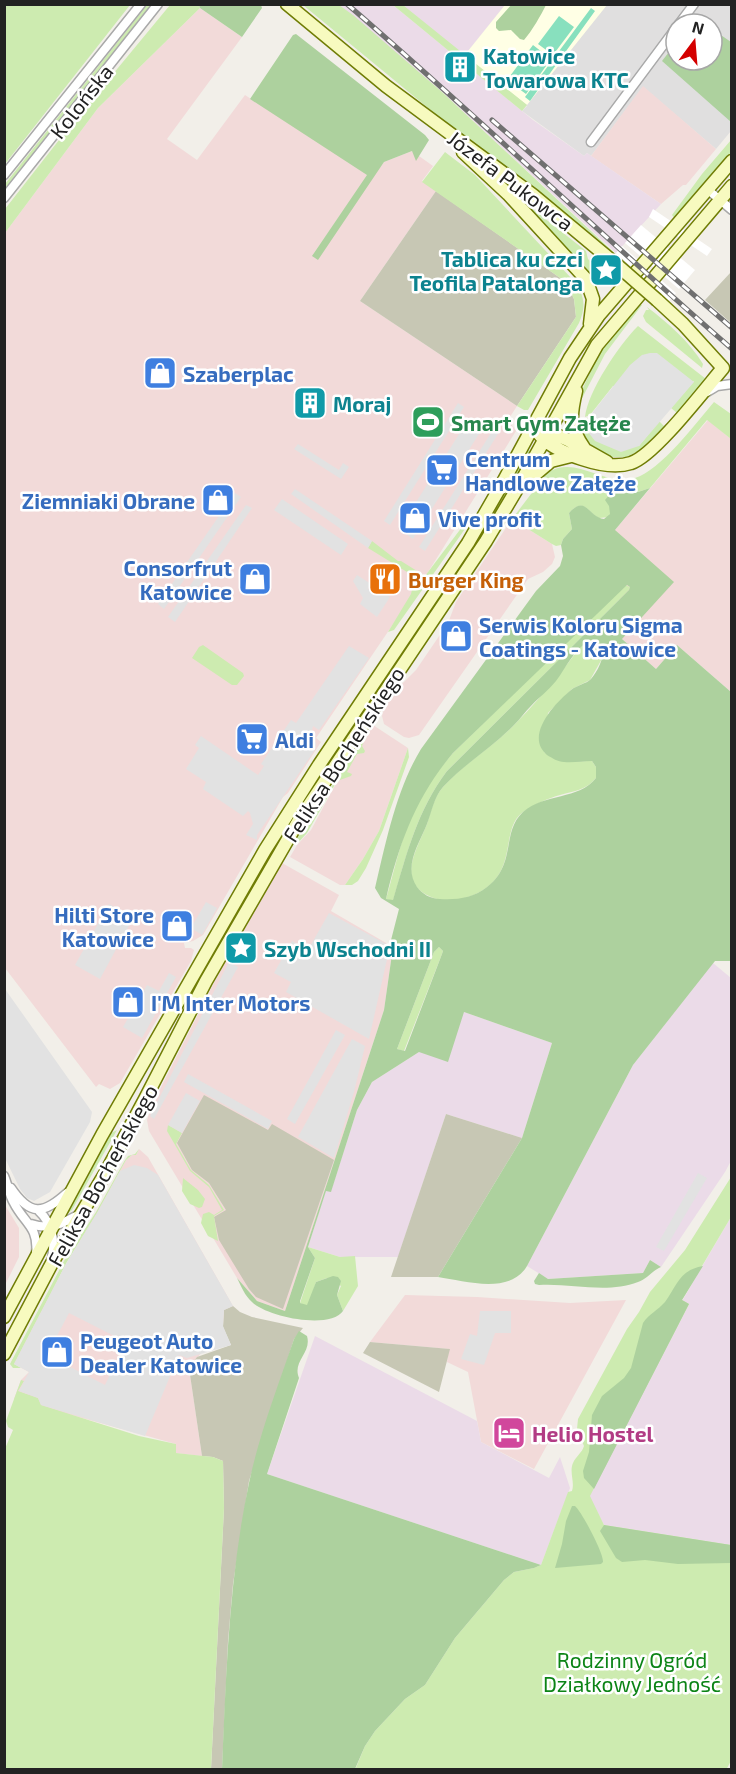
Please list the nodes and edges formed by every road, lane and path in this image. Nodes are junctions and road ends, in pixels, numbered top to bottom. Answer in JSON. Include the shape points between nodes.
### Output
{"nodes":[{"id":1,"x":141,"y":4,"type":"edge"},
{"id":2,"x":158,"y":4,"type":"edge"},
{"id":3,"x":287,"y":4,"type":"edge"},
{"id":4,"x":664,"y":44,"type":"edge"},
{"id":5,"x":453,"y":136,"type":"junction"},
{"id":6,"x":591,"y":141,"type":"dead end"},
{"id":7,"x":732,"y":161,"type":"edge"},
{"id":8,"x":4,"y":175,"type":"edge"},
{"id":9,"x":732,"y":186,"type":"edge"},
{"id":10,"x":707,"y":189,"type":"junction"},
{"id":11,"x":4,"y":198,"type":"edge"},
{"id":12,"x":720,"y":200,"type":"junction"},
{"id":13,"x":732,"y":210,"type":"edge"},
{"id":14,"x":588,"y":329,"type":"junction"},
{"id":15,"x":728,"y":372,"type":"edge"},
{"id":16,"x":578,"y":377,"type":"junction"},
{"id":17,"x":732,"y":384,"type":"edge"},
{"id":18,"x":697,"y":399,"type":"junction"},
{"id":19,"x":532,"y":427,"type":"junction"},
{"id":20,"x":547,"y":436,"type":"junction"},
{"id":21,"x":585,"y":449,"type":"junction"},
{"id":22,"x":571,"y":456,"type":"junction"},
{"id":23,"x":610,"y":465,"type":"junction"},
{"id":24,"x":517,"y":489,"type":"junction"},
{"id":25,"x":5,"y":1178,"type":"edge"},
{"id":26,"x":72,"y":1189,"type":"junction"},
{"id":27,"x":38,"y":1210,"type":"junction"},
{"id":28,"x":82,"y":1213,"type":"junction"},
{"id":29,"x":31,"y":1224,"type":"junction"},
{"id":30,"x":52,"y":1227,"type":"junction"},
{"id":31,"x":36,"y":1256,"type":"junction"},
{"id":32,"x":52,"y":1263,"type":"junction"},
{"id":33,"x":4,"y":1317,"type":"edge"},
{"id":34,"x":4,"y":1354,"type":"edge"}],
"edges":[{"from":1,"to":8,"type":"street","name":"Kolońska"},
{"from":2,"to":11,"type":"street","name":"Kolońska"},
{"from":3,"to":5,"type":"main road","name":"Józefa Pukowca"},
{"from":4,"to":6,"type":"street"},
{"from":5,"to":14,"type":"main road","via":[[462,152],[508,194],[586,279],[593,303]]},
{"from":5,"to":15,"type":"main road","name":"Józefa Pukowca","bridge":true,"via":[[533,195],[617,265],[683,324]]},
{"from":7,"to":10,"type":"main road","name":"Feliksa Bocheńskiego"},
{"from":9,"to":12,"type":"main road","name":"Feliksa Bocheńskiego"},
{"from":10,"to":12,"type":"street"},
{"from":10,"to":14,"type":"main road","name":"Feliksa Bocheńskiego"},
{"from":12,"to":13,"type":"street"},
{"from":12,"to":16,"type":"main road","name":"Feliksa Bocheńskiego","via":[[608,330]]},
{"from":14,"to":19,"type":"main road","name":"Feliksa Bocheńskiego"},
{"from":15,"to":18,"type":"main road","name":"Józefa Pukowca"},
{"from":16,"to":20,"type":"main road","name":"Feliksa Bocheńskiego"},
{"from":16,"to":21,"type":"main road","via":[[571,420]]},
{"from":17,"to":18,"type":"street","via":[[717,386]]},
{"from":18,"to":23,"type":"main road","name":"Józefa Pukowca","via":[[643,457],[626,465]]},
{"from":19,"to":20,"type":"main road"},
{"from":19,"to":26,"type":"main road","name":"Feliksa Bocheńskiego","via":[[452,569],[271,840]]},
{"from":20,"to":21,"type":"main road"},
{"from":20,"to":22,"type":"main road"},
{"from":20,"to":24,"type":"main road","name":"Feliksa Bocheńskiego"},
{"from":21,"to":23,"type":"main road"},
{"from":22,"to":23,"type":"main road"},
{"from":22,"to":24,"type":"main road","via":[[544,464]]},
{"from":24,"to":28,"type":"main road","name":"Feliksa Bocheńskiego","via":[[277,856]]},
{"from":25,"to":27,"type":"street","via":[[24,1205]]},
{"from":25,"to":29,"type":"street","via":[[15,1205]]},
{"from":26,"to":27,"type":"street","via":[[48,1208]]},
{"from":26,"to":30,"type":"main road","name":"Feliksa Bocheńskiego"},
{"from":27,"to":30,"type":"street"},
{"from":28,"to":30,"type":"street"},
{"from":28,"to":32,"type":"main road","name":"Feliksa Bocheńskiego"},
{"from":29,"to":30,"type":"street"},
{"from":29,"to":31,"type":"street","via":[[36,1236]]},
{"from":30,"to":31,"type":"main road","name":"Feliksa Bocheńskiego"},
{"from":30,"to":32,"type":"street"},
{"from":31,"to":33,"type":"main road","name":"Feliksa Bocheńskiego"},
{"from":32,"to":34,"type":"main road","name":"Feliksa Bocheńskiego"}]}
